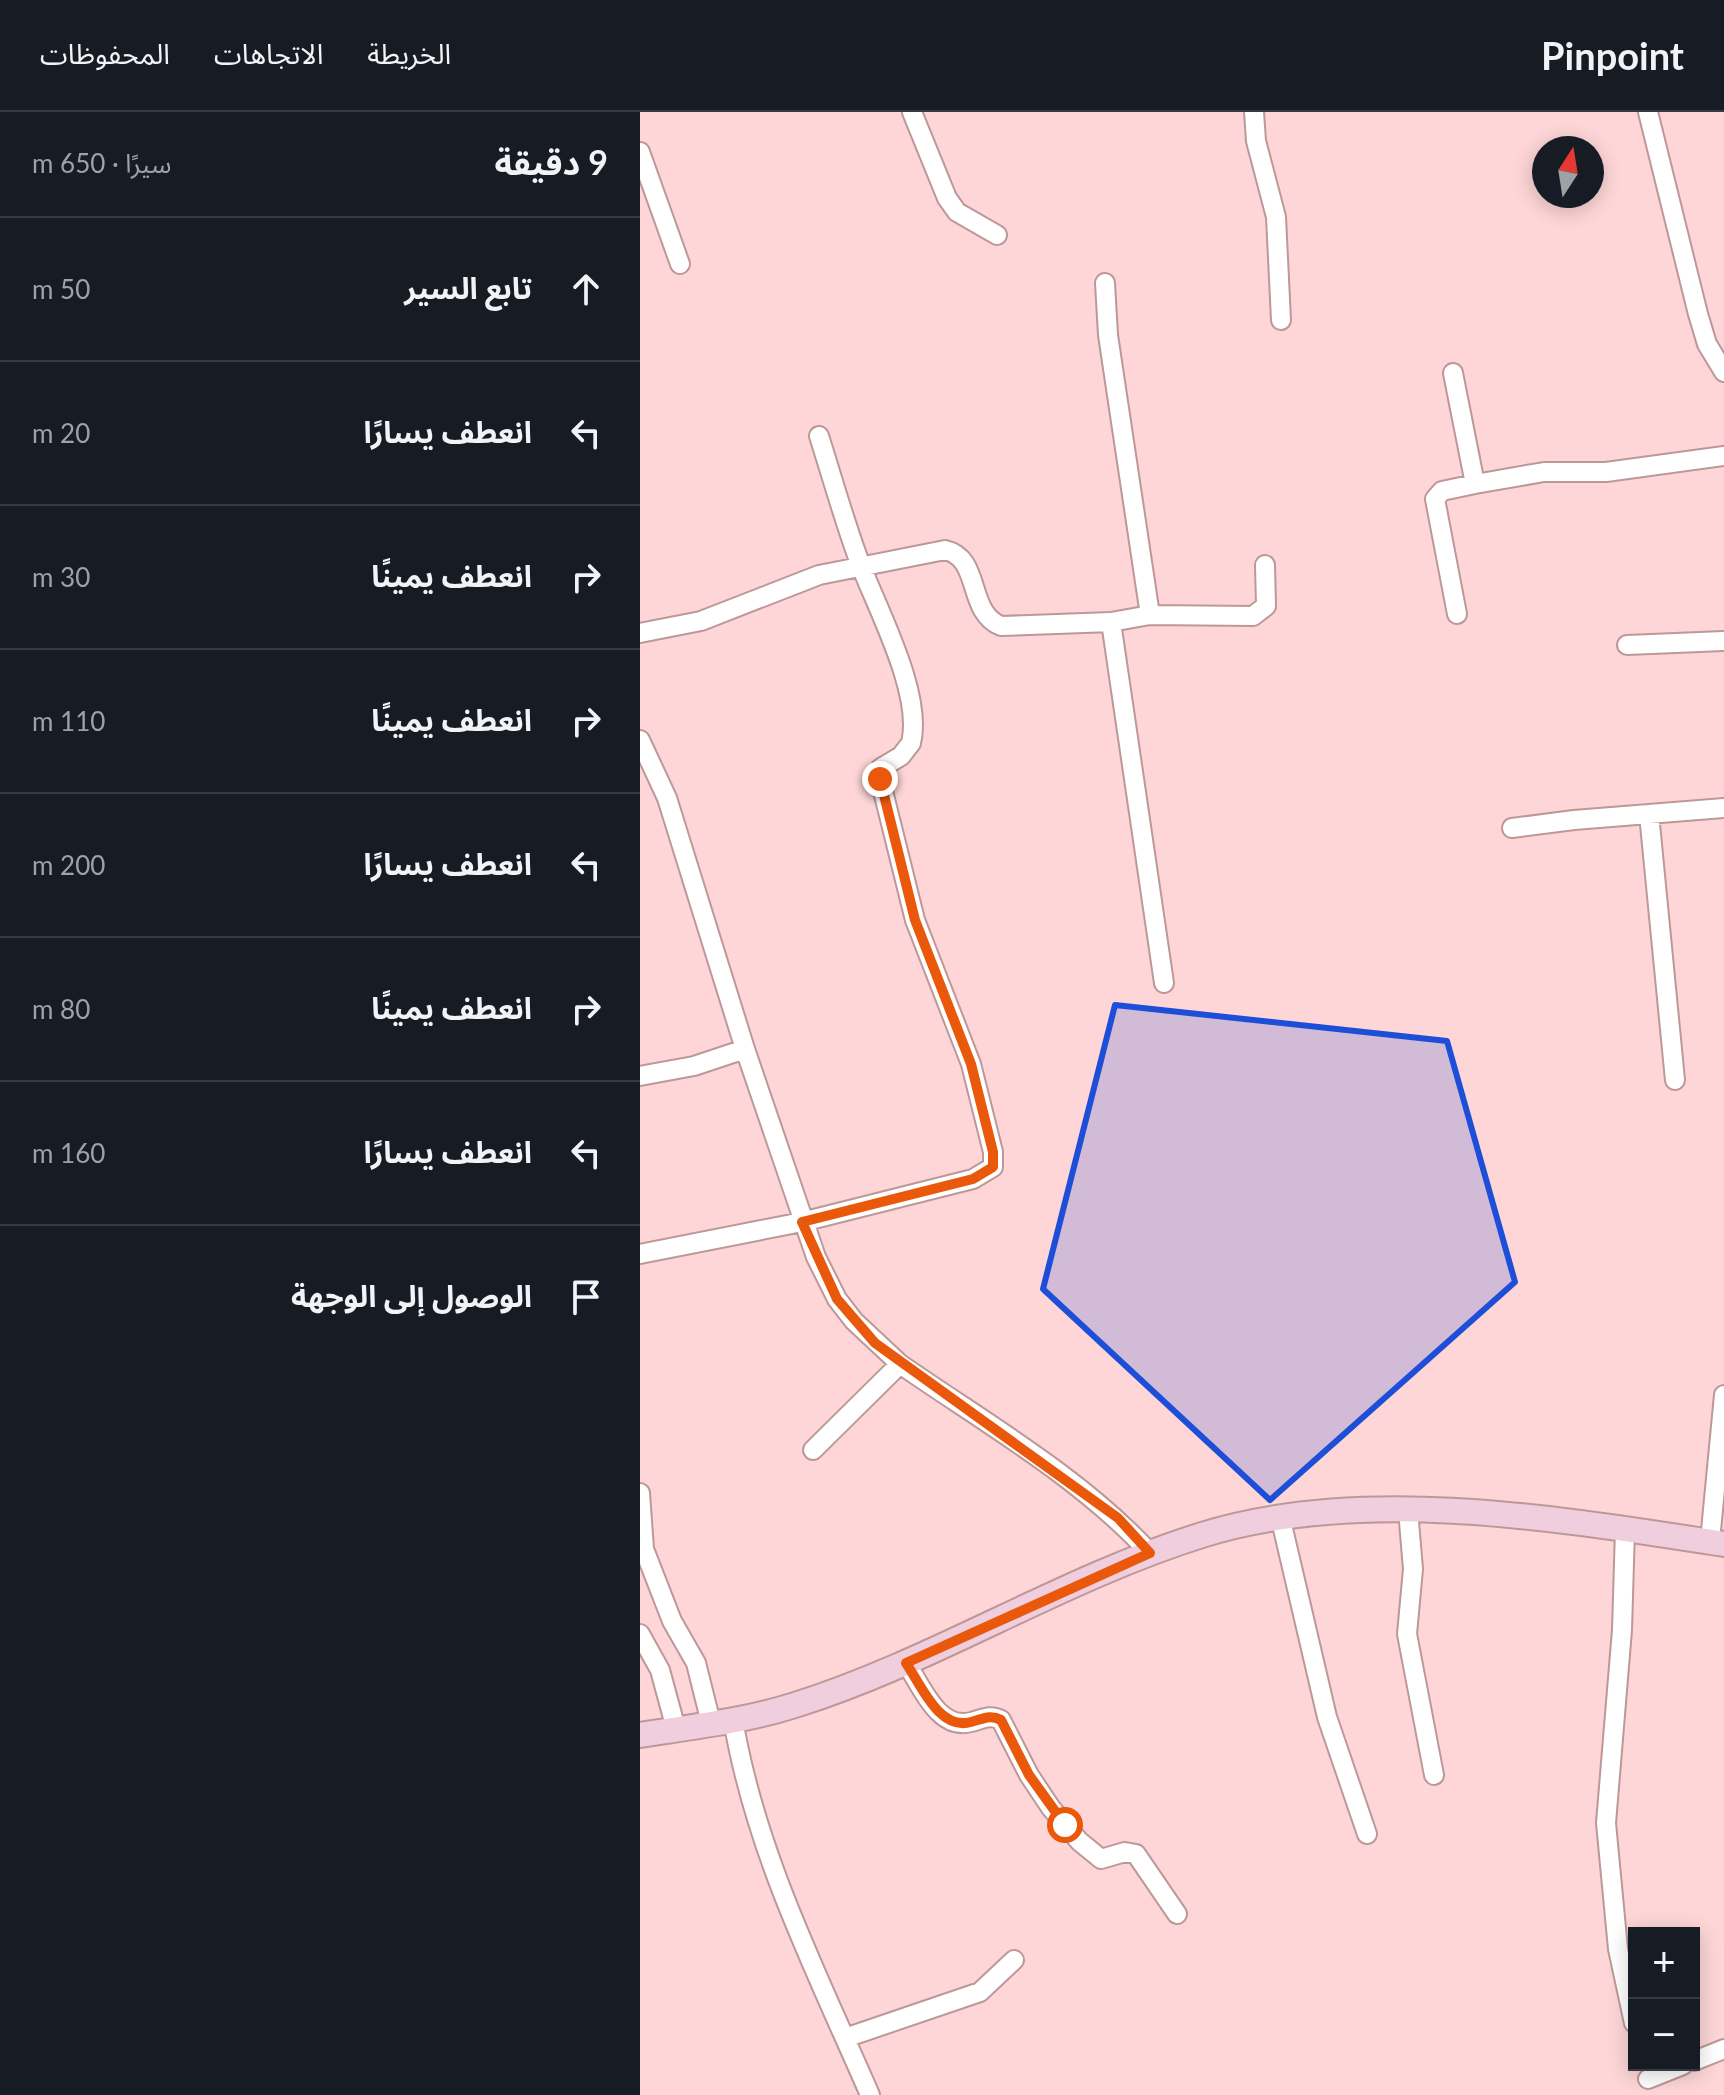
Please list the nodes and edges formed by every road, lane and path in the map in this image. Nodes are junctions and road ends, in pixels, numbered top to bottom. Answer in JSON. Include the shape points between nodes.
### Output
{"nodes":[{"id":1,"x":912,"y":112,"type":"edge"},
{"id":2,"x":1254,"y":112,"type":"edge"},
{"id":3,"x":1648,"y":112,"type":"edge"},
{"id":4,"x":640,"y":152,"type":"edge"},
{"id":5,"x":997,"y":235,"type":"dead end"},
{"id":6,"x":680,"y":264,"type":"dead end"},
{"id":7,"x":1105,"y":283,"type":"dead end"},
{"id":8,"x":1281,"y":320,"type":"dead end"},
{"id":9,"x":1724,"y":372,"type":"edge"},
{"id":10,"x":1453,"y":373,"type":"dead end"},
{"id":11,"x":819,"y":436,"type":"dead end"},
{"id":12,"x":1724,"y":456,"type":"edge"},
{"id":13,"x":1475,"y":484,"type":"junction"},
{"id":14,"x":1265,"y":565,"type":"dead end"},
{"id":15,"x":861,"y":566,"type":"junction"},
{"id":16,"x":1457,"y":614,"type":"dead end"},
{"id":17,"x":1150,"y":615,"type":"junction"},
{"id":18,"x":1111,"y":622,"type":"junction"},
{"id":19,"x":640,"y":633,"type":"edge"},
{"id":20,"x":1724,"y":641,"type":"edge"},
{"id":21,"x":1627,"y":645,"type":"dead end"},
{"id":22,"x":640,"y":740,"type":"edge"},
{"id":23,"x":1724,"y":808,"type":"edge"},
{"id":24,"x":1649,"y":814,"type":"junction"},
{"id":25,"x":1512,"y":828,"type":"dead end"},
{"id":26,"x":1164,"y":983,"type":"dead end"},
{"id":27,"x":745,"y":1049,"type":"junction"},
{"id":28,"x":640,"y":1076,"type":"edge"},
{"id":29,"x":1675,"y":1080,"type":"dead end"},
{"id":30,"x":802,"y":1222,"type":"junction"},
{"id":31,"x":640,"y":1254,"type":"edge"},
{"id":32,"x":900,"y":1364,"type":"junction"},
{"id":33,"x":1724,"y":1395,"type":"edge"},
{"id":34,"x":813,"y":1450,"type":"dead end"},
{"id":35,"x":640,"y":1493,"type":"edge"},
{"id":36,"x":1408,"y":1510,"type":"junction"},
{"id":37,"x":1280,"y":1516,"type":"junction"},
{"id":38,"x":1625,"y":1529,"type":"junction"},
{"id":39,"x":1717,"y":1542,"type":"edge"},
{"id":40,"x":1150,"y":1553,"type":"junction"},
{"id":41,"x":640,"y":1634,"type":"edge"},
{"id":42,"x":906,"y":1663,"type":"junction"},
{"id":43,"x":722,"y":1721,"type":"junction"},
{"id":44,"x":676,"y":1729,"type":"junction"},
{"id":45,"x":640,"y":1735,"type":"edge"},
{"id":46,"x":1434,"y":1775,"type":"dead end"},
{"id":47,"x":1367,"y":1834,"type":"dead end"},
{"id":48,"x":1177,"y":1914,"type":"dead end"},
{"id":49,"x":1014,"y":1960,"type":"dead end"},
{"id":50,"x":1629,"y":1999,"type":"edge"},
{"id":51,"x":845,"y":2038,"type":"junction"},
{"id":52,"x":1724,"y":2049,"type":"edge"},
{"id":53,"x":1700,"y":2059,"type":"edge"},
{"id":54,"x":1669,"y":2071,"type":"edge"},
{"id":55,"x":1648,"y":2080,"type":"edge"},
{"id":56,"x":870,"y":2095,"type":"edge"}],
"edges":[{"from":1,"to":5,"type":"street","via":[[947,198],[968,220]]},
{"from":2,"to":8,"type":"street","via":[[1276,217]]},
{"from":3,"to":9,"type":"street","via":[[1698,314],[1707,344]]},
{"from":4,"to":6,"type":"street"},
{"from":7,"to":17,"type":"street","via":[[1108,335]]},
{"from":10,"to":13,"type":"street"},
{"from":11,"to":15,"type":"street"},
{"from":12,"to":13,"type":"street","via":[[1606,472],[1544,472]]},
{"from":13,"to":16,"type":"street","via":[[1442,491],[1435,499]]},
{"from":14,"to":17,"type":"street","via":[[1266,606],[1253,616]]},
{"from":15,"to":18,"type":"street","via":[[956,552],[965,561],[985,617],[1001,626]]},
{"from":15,"to":19,"type":"street","via":[[819,575],[701,621]]},
{"from":15,"to":30,"type":"street","via":[[896,652],[913,722],[911,743],[879,773],[889,822],[915,920],[971,1064],[994,1160],[990,1172],[973,1179]]},
{"from":17,"to":18,"type":"street"},
{"from":18,"to":26,"type":"street"},
{"from":20,"to":21,"type":"street"},
{"from":22,"to":27,"type":"street","via":[[667,798]]},
{"from":23,"to":24,"type":"street"},
{"from":24,"to":25,"type":"street"},
{"from":24,"to":29,"type":"street"},
{"from":27,"to":28,"type":"street"},
{"from":27,"to":30,"type":"street"},
{"from":30,"to":31,"type":"street"},
{"from":30,"to":32,"type":"street","via":[[837,1299]]},
{"from":32,"to":34,"type":"street"},
{"from":32,"to":40,"type":"street","via":[[1118,1518]]},
{"from":33,"to":39,"type":"street"},
{"from":35,"to":43,"type":"street","via":[[644,1549],[672,1621]]},
{"from":36,"to":37,"type":"main road"},
{"from":36,"to":38,"type":"main road"},
{"from":36,"to":46,"type":"street","via":[[1413,1569],[1407,1634]]},
{"from":37,"to":40,"type":"main road"},
{"from":37,"to":47,"type":"street","via":[[1327,1717]]},
{"from":38,"to":39,"type":"main road"},
{"from":38,"to":50,"type":"street","via":[[1606,1823],[1618,1949]]},
{"from":40,"to":42,"type":"main road"},
{"from":41,"to":44,"type":"street","via":[[660,1670]]},
{"from":42,"to":43,"type":"main road","via":[[792,1706]]},
{"from":42,"to":48,"type":"street","via":[[950,1721],[995,1716],[1001,1720],[1029,1775],[1079,1841],[1101,1859],[1136,1854]]},
{"from":43,"to":44,"type":"main road"},
{"from":43,"to":51,"type":"street","via":[[800,1939]]},
{"from":44,"to":45,"type":"main road"},
{"from":49,"to":51,"type":"street","via":[[980,1992]]},
{"from":51,"to":56,"type":"street"},
{"from":52,"to":53,"type":"street"},
{"from":54,"to":55,"type":"street"}]}
